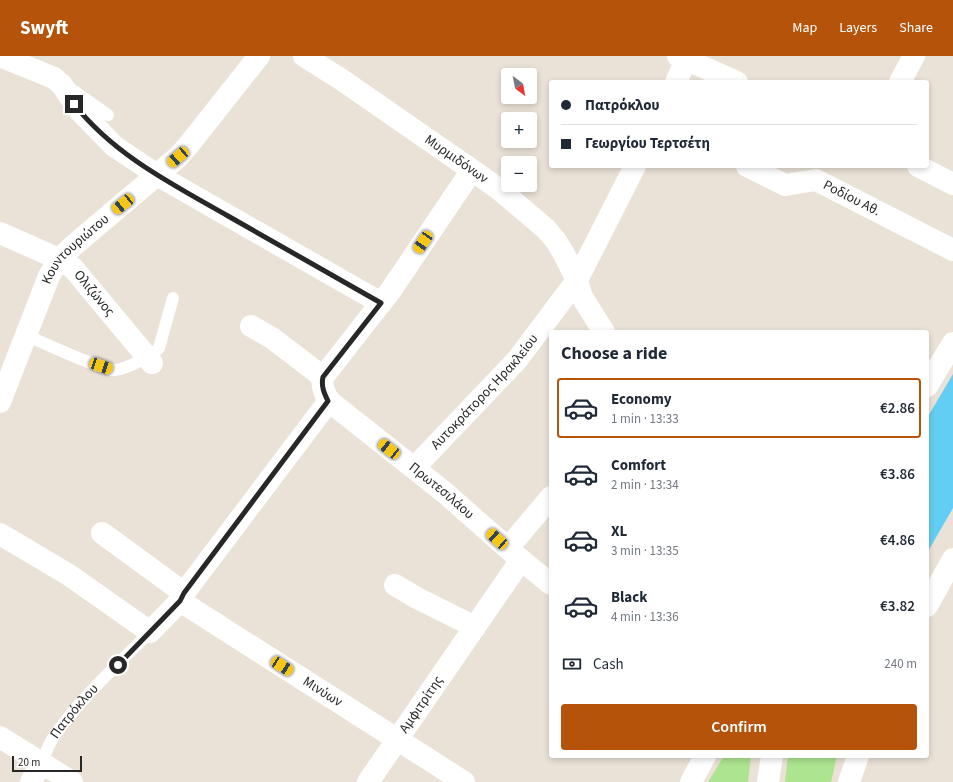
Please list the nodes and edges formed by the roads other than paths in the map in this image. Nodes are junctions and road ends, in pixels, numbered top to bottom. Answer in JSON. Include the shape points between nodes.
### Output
{"nodes":[{"id":1,"x":0,"y":56,"type":"edge"},
{"id":2,"x":259,"y":56,"type":"edge"},
{"id":3,"x":304,"y":56,"type":"edge"},
{"id":4,"x":914,"y":56,"type":"edge"},
{"id":5,"x":684,"y":57,"type":"edge"},
{"id":6,"x":54,"y":78,"type":"junction"},
{"id":7,"x":677,"y":80,"type":"edge"},
{"id":8,"x":733,"y":80,"type":"edge"},
{"id":9,"x":901,"y":80,"type":"edge"},
{"id":10,"x":108,"y":115,"type":"dead end"},
{"id":11,"x":634,"y":168,"type":"edge"},
{"id":12,"x":751,"y":168,"type":"edge"},
{"id":13,"x":922,"y":168,"type":"edge"},
{"id":14,"x":472,"y":170,"type":"junction"},
{"id":15,"x":157,"y":175,"type":"junction"},
{"id":16,"x":953,"y":184,"type":"edge"},
{"id":17,"x":0,"y":233,"type":"edge"},
{"id":18,"x":953,"y":250,"type":"edge"},
{"id":19,"x":59,"y":259,"type":"junction"},
{"id":20,"x":577,"y":280,"type":"junction"},
{"id":21,"x":173,"y":298,"type":"dead end"},
{"id":22,"x":381,"y":303,"type":"junction"},
{"id":23,"x":251,"y":326,"type":"dead end"},
{"id":24,"x":603,"y":330,"type":"edge"},
{"id":25,"x":25,"y":335,"type":"junction"},
{"id":26,"x":953,"y":343,"type":"edge"},
{"id":27,"x":149,"y":360,"type":"junction"},
{"id":28,"x":323,"y":377,"type":"junction"},
{"id":29,"x":929,"y":383,"type":"edge"},
{"id":30,"x":328,"y":401,"type":"junction"},
{"id":31,"x":0,"y":402,"type":"edge"},
{"id":32,"x":414,"y":468,"type":"junction"},
{"id":33,"x":549,"y":500,"type":"edge"},
{"id":34,"x":102,"y":533,"type":"dead end"},
{"id":35,"x":0,"y":534,"type":"edge"},
{"id":36,"x":514,"y":554,"type":"junction"},
{"id":37,"x":953,"y":559,"type":"edge"},
{"id":38,"x":549,"y":582,"type":"edge"},
{"id":39,"x":395,"y":584,"type":"dead end"},
{"id":40,"x":182,"y":597,"type":"junction"},
{"id":41,"x":929,"y":602,"type":"edge"},
{"id":42,"x":475,"y":628,"type":"junction"},
{"id":43,"x":150,"y":632,"type":"junction"},
{"id":44,"x":0,"y":737,"type":"edge"},
{"id":45,"x":397,"y":740,"type":"junction"},
{"id":46,"x":704,"y":758,"type":"edge"},
{"id":47,"x":772,"y":758,"type":"edge"},
{"id":48,"x":857,"y":758,"type":"edge"},
{"id":49,"x":41,"y":763,"type":"junction"},
{"id":50,"x":31,"y":782,"type":"edge"},
{"id":51,"x":72,"y":782,"type":"edge"},
{"id":52,"x":368,"y":782,"type":"edge"},
{"id":53,"x":464,"y":782,"type":"edge"},
{"id":54,"x":690,"y":782,"type":"edge"},
{"id":55,"x":768,"y":782,"type":"edge"},
{"id":56,"x":849,"y":782,"type":"edge"}],
"edges":[{"from":1,"to":6,"type":"street"},
{"from":2,"to":15,"type":"street","name":"Κουντουριώτου","via":[[187,147]]},
{"from":3,"to":14,"type":"street","name":"Μυρμιδόνων"},
{"from":4,"to":9,"type":"street"},
{"from":5,"to":7,"type":"street"},
{"from":5,"to":8,"type":"street"},
{"from":6,"to":10,"type":"lane"},
{"from":6,"to":15,"type":"street","via":[[62,85],[78,109],[114,146]]},
{"from":11,"to":20,"type":"street","name":"Αυτοκράτορος Ηρακλείου"},
{"from":12,"to":18,"type":"street","name":"Ροδίου Αθ.","via":[[786,185],[816,180]]},
{"from":13,"to":16,"type":"street"},
{"from":14,"to":20,"type":"street","name":"Μυρμιδόνων","via":[[546,229],[564,254]]},
{"from":14,"to":22,"type":"street"},
{"from":15,"to":19,"type":"street","name":"Κουντουριώτου"},
{"from":15,"to":22,"type":"street"},
{"from":17,"to":19,"type":"street","name":"Ολιζώνος"},
{"from":19,"to":25,"type":"street","name":"Κουντουριώτου","via":[[49,276]]},
{"from":19,"to":27,"type":"street","name":"Ολιζώνος","via":[[73,268]]},
{"from":20,"to":24,"type":"street","name":"Μυρμιδόνων","via":[[582,297]]},
{"from":20,"to":32,"type":"street","name":"Αυτοκράτορος Ηρακλείου","via":[[517,360]]},
{"from":21,"to":27,"type":"lane","via":[[159,348]]},
{"from":22,"to":28,"type":"street"},
{"from":23,"to":28,"type":"street","via":[[272,338]]},
{"from":25,"to":27,"type":"lane","via":[[113,370]]},
{"from":25,"to":31,"type":"street","name":"Κουντουριώτου"},
{"from":26,"to":29,"type":"street"},
{"from":28,"to":30,"type":"street","via":[[322,384]]},
{"from":30,"to":32,"type":"street","name":"Πρωτεσιλάου"},
{"from":30,"to":40,"type":"street","name":"Πατρόκλου"},
{"from":32,"to":36,"type":"street","name":"Πρωτεσιλάου"},
{"from":33,"to":36,"type":"street","name":"Αμφιτρίτης"},
{"from":34,"to":40,"type":"street","name":"Μινύων"},
{"from":35,"to":43,"type":"street","via":[[69,575]]},
{"from":36,"to":38,"type":"street","name":"Πρωτεσιλάου"},
{"from":36,"to":42,"type":"street","name":"Αμφιτρίτης"},
{"from":37,"to":41,"type":"street"},
{"from":39,"to":42,"type":"street"},
{"from":40,"to":43,"type":"street","name":"Πατρόκλου"},
{"from":40,"to":45,"type":"street","name":"Μινύων"},
{"from":42,"to":45,"type":"street","name":"Αμφιτρίτης"},
{"from":43,"to":49,"type":"lane","name":"Πατρόκλου","via":[[67,720],[52,739]]},
{"from":44,"to":49,"type":"street"},
{"from":45,"to":52,"type":"street","name":"Αμφιτρίτης"},
{"from":45,"to":53,"type":"street","name":"Μινύων"},
{"from":46,"to":54,"type":"street"},
{"from":47,"to":55,"type":"street"},
{"from":48,"to":56,"type":"street"},
{"from":49,"to":50,"type":"street","name":"Πατρόκλου"},
{"from":49,"to":51,"type":"street"}]}
